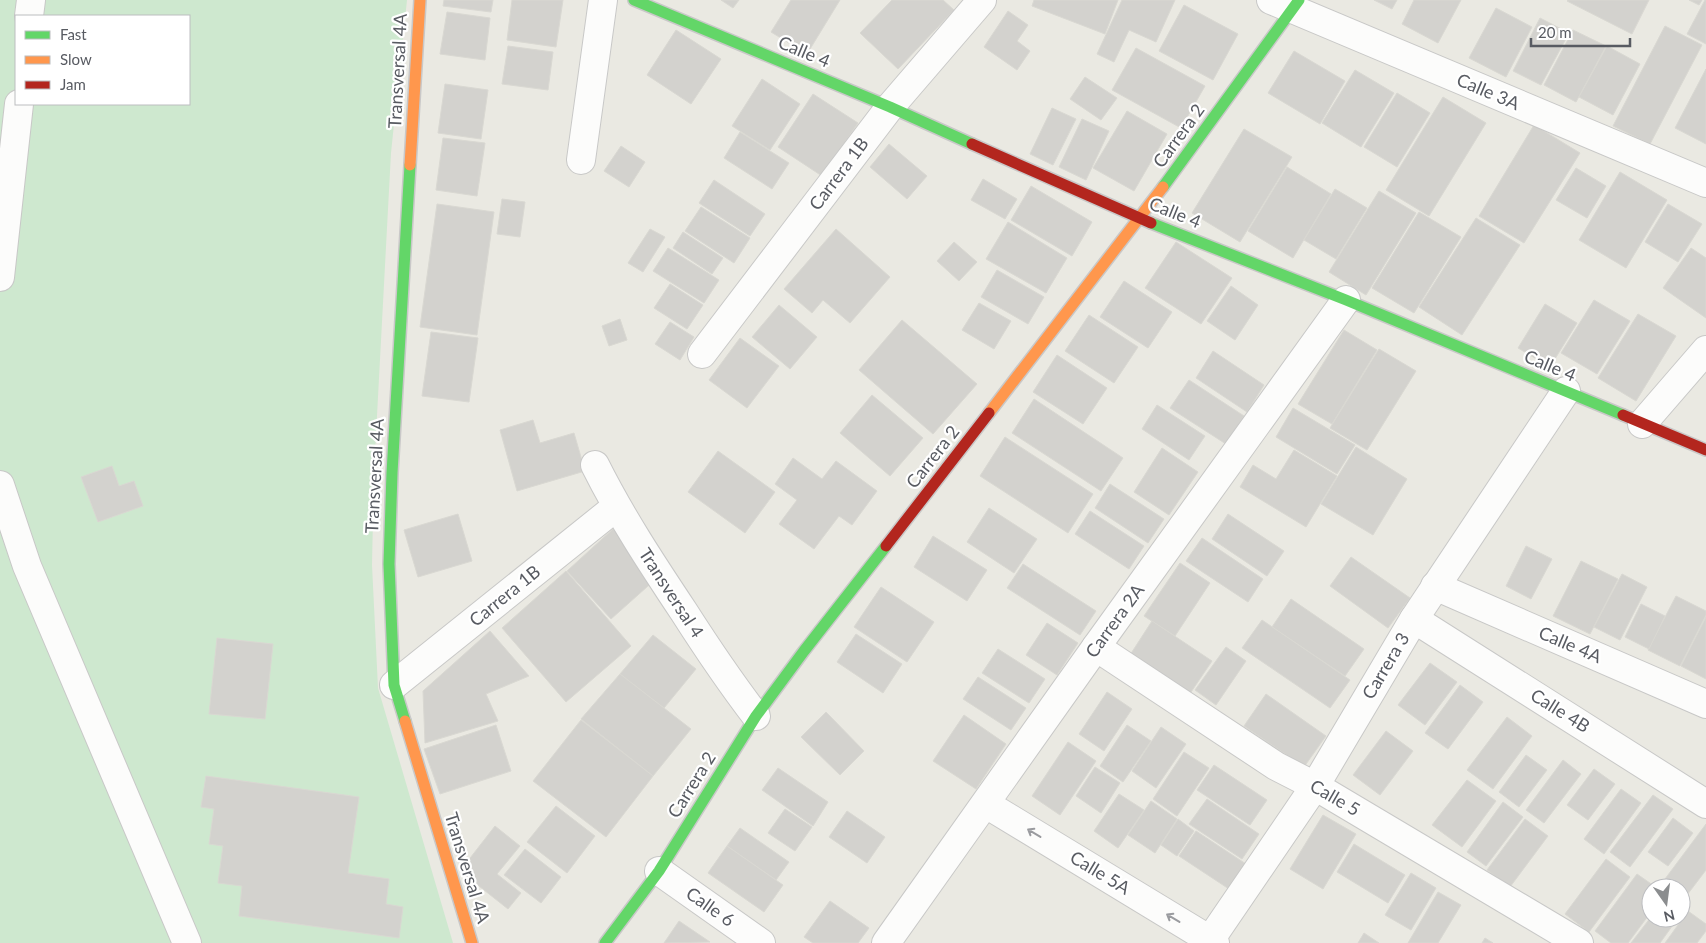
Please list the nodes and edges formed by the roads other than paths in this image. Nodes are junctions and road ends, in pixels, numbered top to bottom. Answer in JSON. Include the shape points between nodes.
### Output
{"nodes":[{"id":1,"x":31,"y":0,"type":"edge"},
{"id":2,"x":420,"y":0,"type":"edge"},
{"id":3,"x":603,"y":0,"type":"edge"},
{"id":4,"x":634,"y":0,"type":"edge"},
{"id":5,"x":982,"y":0,"type":"edge"},
{"id":6,"x":1288,"y":3,"type":"edge"},
{"id":7,"x":29,"y":15,"type":"edge"},
{"id":8,"x":19,"y":105,"type":"edge"},
{"id":9,"x":890,"y":106,"type":"junction"},
{"id":10,"x":581,"y":160,"type":"dead end"},
{"id":11,"x":1706,"y":183,"type":"edge"},
{"id":12,"x":1140,"y":219,"type":"junction"},
{"id":13,"x":0,"y":277,"type":"edge"},
{"id":14,"x":1346,"y":300,"type":"junction"},
{"id":15,"x":1706,"y":350,"type":"edge"},
{"id":16,"x":702,"y":354,"type":"dead end"},
{"id":17,"x":1566,"y":391,"type":"junction"},
{"id":18,"x":1642,"y":424,"type":"junction"},
{"id":19,"x":1706,"y":450,"type":"edge"},
{"id":20,"x":595,"y":465,"type":"dead end"},
{"id":21,"x":0,"y":485,"type":"edge"},
{"id":22,"x":616,"y":507,"type":"junction"},
{"id":23,"x":1435,"y":586,"type":"junction"},
{"id":24,"x":1414,"y":619,"type":"junction"},
{"id":25,"x":1096,"y":647,"type":"junction"},
{"id":26,"x":394,"y":686,"type":"junction"},
{"id":27,"x":1706,"y":704,"type":"edge"},
{"id":28,"x":756,"y":716,"type":"junction"},
{"id":29,"x":1315,"y":786,"type":"junction"},
{"id":30,"x":986,"y":804,"type":"junction"},
{"id":31,"x":1706,"y":804,"type":"edge"},
{"id":32,"x":659,"y":871,"type":"junction"},
{"id":33,"x":1211,"y":942,"type":"edge"},
{"id":34,"x":188,"y":943,"type":"edge"},
{"id":35,"x":472,"y":943,"type":"edge"},
{"id":36,"x":605,"y":943,"type":"edge"},
{"id":37,"x":761,"y":943,"type":"edge"},
{"id":38,"x":886,"y":943,"type":"edge"},
{"id":39,"x":1579,"y":943,"type":"edge"}],
"edges":[{"from":1,"to":7,"type":"street"},
{"from":2,"to":26,"type":"street","name":"Transversal 4A","via":[[392,482],[389,564]]},
{"from":3,"to":10,"type":"street"},
{"from":4,"to":9,"type":"street","name":"Calle 4"},
{"from":5,"to":9,"type":"street","name":"Carrera 1B"},
{"from":6,"to":11,"type":"street","name":"Calle 3A"},
{"from":6,"to":12,"type":"street","name":"Carrera 2"},
{"from":8,"to":13,"type":"street"},
{"from":9,"to":12,"type":"street","name":"Calle 4"},
{"from":9,"to":16,"type":"street","name":"Carrera 1B"},
{"from":12,"to":14,"type":"street","name":"Calle 4"},
{"from":12,"to":28,"type":"street","name":"Carrera 2"},
{"from":14,"to":17,"type":"street","name":"Calle 4"},
{"from":14,"to":25,"type":"street","name":"Carrera 2A"},
{"from":15,"to":18,"type":"street"},
{"from":17,"to":18,"type":"street","name":"Calle 4"},
{"from":17,"to":23,"type":"street","name":"Carrera 3"},
{"from":18,"to":19,"type":"street","name":"Calle 4"},
{"from":20,"to":22,"type":"street","name":"Transversal 4"},
{"from":21,"to":34,"type":"street","via":[[27,566]]},
{"from":22,"to":26,"type":"street","name":"Carrera 1B"},
{"from":22,"to":28,"type":"street","name":"Transversal 4"},
{"from":23,"to":24,"type":"street","name":"Carrera 3"},
{"from":23,"to":27,"type":"street","name":"Calle 4A"},
{"from":24,"to":29,"type":"street","name":"Carrera 3"},
{"from":24,"to":31,"type":"street","name":"Calle 4B"},
{"from":25,"to":29,"type":"street","name":"Calle 5","via":[[1276,766]]},
{"from":25,"to":30,"type":"street","name":"Carrera 2A"},
{"from":26,"to":35,"type":"street","name":"Transversal 4A"},
{"from":28,"to":32,"type":"street","name":"Carrera 2"},
{"from":29,"to":33,"type":"street","name":"Carrera 3"},
{"from":29,"to":39,"type":"street","name":"Calle 5"},
{"from":33,"to":30,"type":"street","name":"Calle 5A","one_way":true},
{"from":30,"to":38,"type":"street","name":"Carrera 2A"},
{"from":32,"to":36,"type":"street","name":"Carrera 2"},
{"from":32,"to":37,"type":"street","name":"Calle 6"}]}
